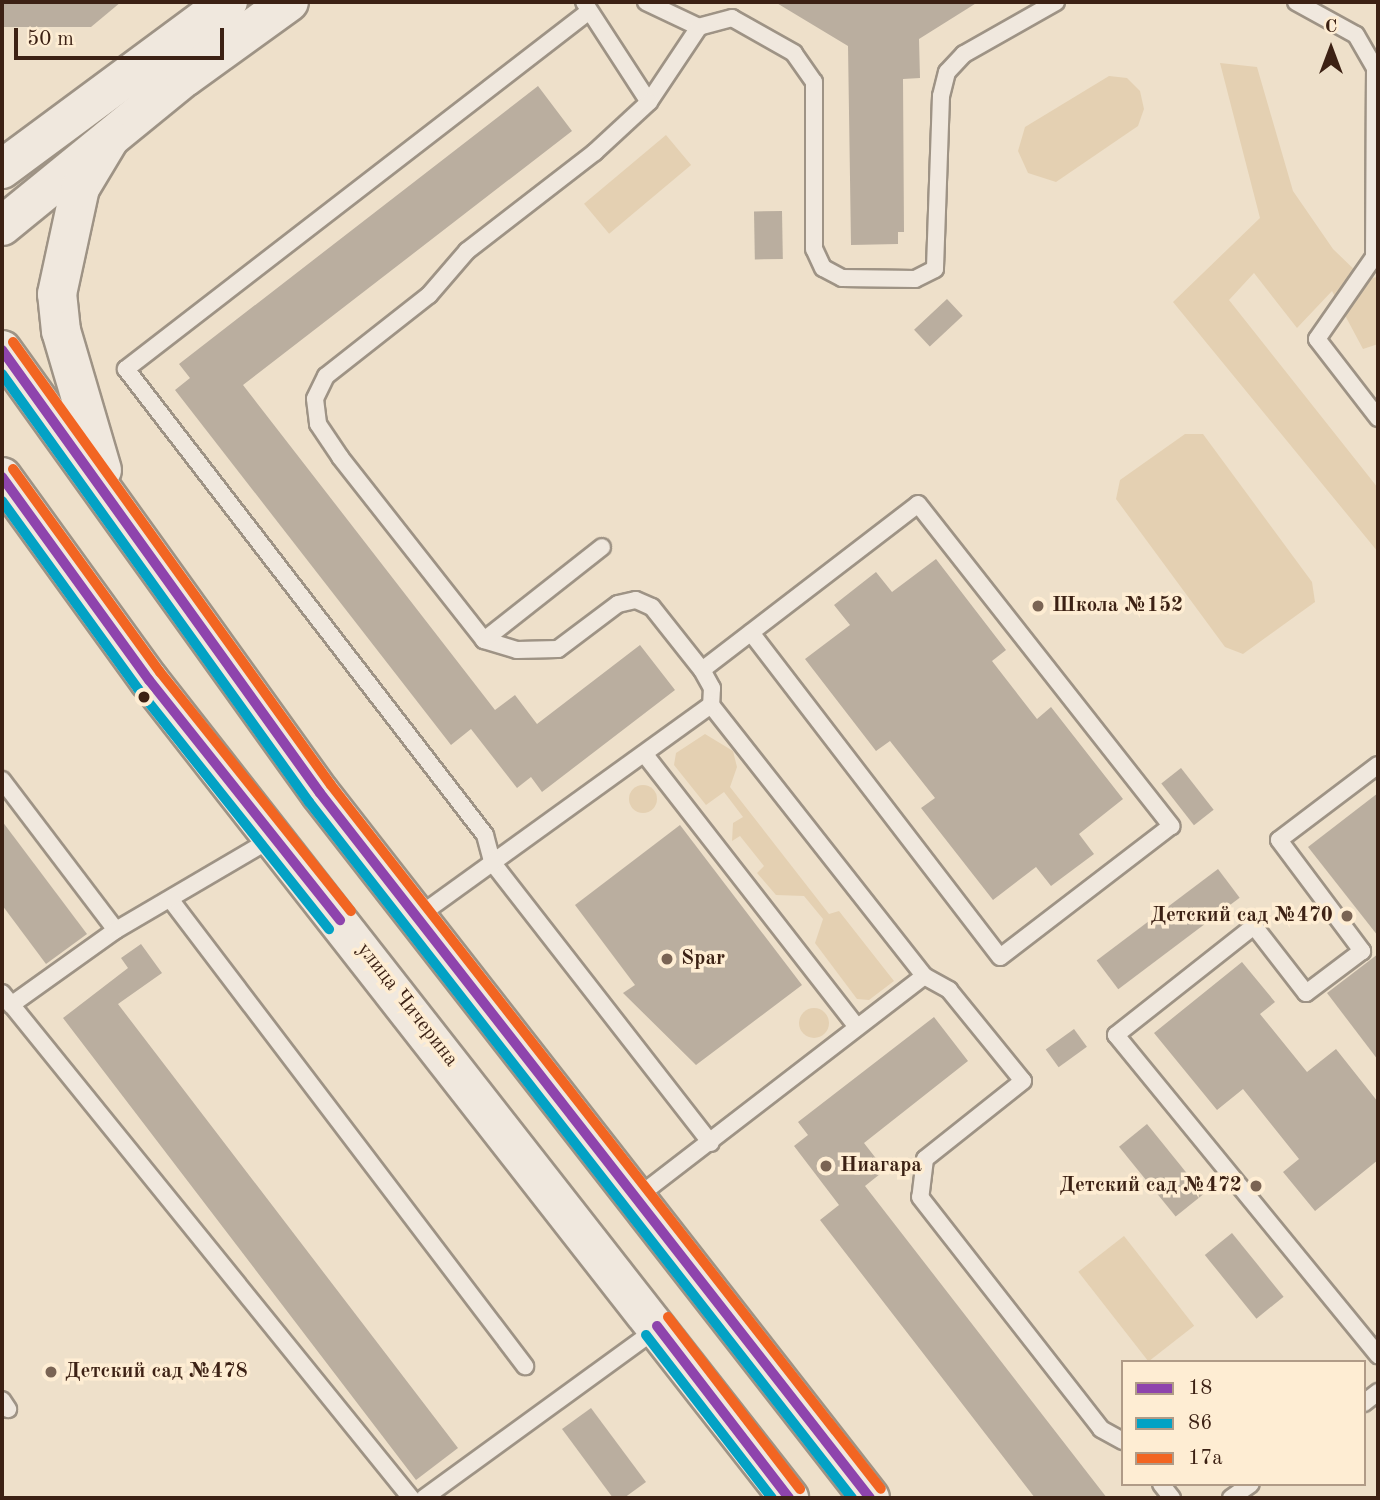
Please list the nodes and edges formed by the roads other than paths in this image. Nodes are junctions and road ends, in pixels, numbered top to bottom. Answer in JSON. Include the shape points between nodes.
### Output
{"nodes":[{"id":1,"x":228,"y":2,"type":"edge"},
{"id":2,"x":289,"y":2,"type":"edge"},
{"id":3,"x":646,"y":2,"type":"edge"},
{"id":4,"x":1056,"y":2,"type":"edge"},
{"id":5,"x":1296,"y":2,"type":"edge"},
{"id":6,"x":586,"y":7,"type":"edge"},
{"id":7,"x":699,"y":27,"type":"junction"},
{"id":8,"x":649,"y":102,"type":"junction"},
{"id":9,"x":110,"y":138,"type":"junction"},
{"id":10,"x":2,"y":169,"type":"edge"},
{"id":11,"x":2,"y":226,"type":"edge"},
{"id":12,"x":1376,"y":257,"type":"edge"},
{"id":13,"x":2,"y":350,"type":"edge"},
{"id":14,"x":1378,"y":418,"type":"edge"},
{"id":15,"x":5,"y":484,"type":"edge"},
{"id":16,"x":109,"y":496,"type":"junction"},
{"id":17,"x":602,"y":547,"type":"dead end"},
{"id":18,"x":751,"y":633,"type":"junction"},
{"id":19,"x":484,"y":640,"type":"junction"},
{"id":20,"x":702,"y":670,"type":"junction"},
{"id":21,"x":711,"y":705,"type":"junction"},
{"id":22,"x":646,"y":756,"type":"junction"},
{"id":23,"x":1378,"y":765,"type":"edge"},
{"id":24,"x":2,"y":780,"type":"edge"},
{"id":25,"x":275,"y":837,"type":"junction"},
{"id":26,"x":492,"y":862,"type":"junction"},
{"id":27,"x":170,"y":899,"type":"junction"},
{"id":28,"x":417,"y":917,"type":"junction"},
{"id":29,"x":116,"y":930,"type":"junction"},
{"id":30,"x":924,"y":976,"type":"junction"},
{"id":31,"x":6,"y":999,"type":"edge"},
{"id":32,"x":857,"y":1027,"type":"junction"},
{"id":33,"x":711,"y":1143,"type":"junction"},
{"id":34,"x":636,"y":1198,"type":"junction"},
{"id":35,"x":659,"y":1328,"type":"junction"},
{"id":36,"x":1378,"y":1355,"type":"edge"},
{"id":37,"x":525,"y":1366,"type":"dead end"},
{"id":38,"x":1121,"y":1440,"type":"edge"},
{"id":39,"x":1248,"y":1486,"type":"edge"},
{"id":40,"x":411,"y":1498,"type":"edge"},
{"id":41,"x":424,"y":1498,"type":"edge"},
{"id":42,"x":789,"y":1498,"type":"edge"},
{"id":43,"x":870,"y":1498,"type":"edge"},
{"id":44,"x":1231,"y":1498,"type":"edge"}],
"edges":[{"from":1,"to":10,"type":"main road"},
{"from":2,"to":9,"type":"main road"},
{"from":3,"to":7,"type":"lane"},
{"from":4,"to":7,"type":"lane","via":[[964,54],[947,72],[941,96],[939,254],[934,269],[915,279],[842,278],[823,268],[814,249],[814,82],[807,67],[794,53],[732,18]]},
{"from":5,"to":12,"type":"lane","via":[[1356,36],[1375,68]]},
{"from":6,"to":8,"type":"lane"},
{"from":6,"to":26,"type":"lane","via":[[126,369],[485,835]]},
{"from":7,"to":8,"type":"lane"},
{"from":8,"to":19,"type":"lane","via":[[595,152],[467,251],[429,295],[326,376],[315,399],[318,424],[340,457]]},
{"from":9,"to":11,"type":"main road"},
{"from":9,"to":16,"type":"main road","via":[[80,188],[57,294],[61,331]]},
{"from":12,"to":14,"type":"lane","via":[[1317,339]]},
{"from":13,"to":16,"type":"main road"},
{"from":15,"to":25,"type":"main road","name":"улица Чичерина","via":[[149,680]]},
{"from":16,"to":28,"type":"main road","via":[[320,793]]},
{"from":17,"to":19,"type":"lane"},
{"from":18,"to":18,"type":"lane","via":[[918,504],[1171,826],[1000,957]]},
{"from":18,"to":20,"type":"lane"},
{"from":19,"to":20,"type":"lane","via":[[517,650],[558,649],[618,604],[636,600],[652,607]]},
{"from":20,"to":21,"type":"lane","via":[[712,688]]},
{"from":21,"to":22,"type":"lane"},
{"from":21,"to":30,"type":"lane"},
{"from":22,"to":26,"type":"lane"},
{"from":22,"to":32,"type":"lane"},
{"from":23,"to":36,"type":"lane","via":[[1279,840],[1363,951],[1306,993],[1254,926],[1116,1035]]},
{"from":24,"to":29,"type":"lane"},
{"from":25,"to":27,"type":"lane"},
{"from":25,"to":35,"type":"main road","name":"улица Чичерина"},
{"from":26,"to":28,"type":"lane"},
{"from":26,"to":33,"type":"lane"},
{"from":27,"to":29,"type":"lane"},
{"from":27,"to":37,"type":"lane"},
{"from":28,"to":34,"type":"main road"},
{"from":29,"to":31,"type":"lane"},
{"from":30,"to":32,"type":"lane"},
{"from":30,"to":38,"type":"lane","via":[[949,990],[1023,1081],[925,1158],[920,1197],[1101,1429]]},
{"from":31,"to":40,"type":"lane"},
{"from":32,"to":33,"type":"lane"},
{"from":33,"to":34,"type":"lane"},
{"from":34,"to":43,"type":"main road"},
{"from":35,"to":41,"type":"lane"},
{"from":35,"to":42,"type":"main road","name":"улица Чичерина"},
{"from":39,"to":44,"type":"lane"}]}
